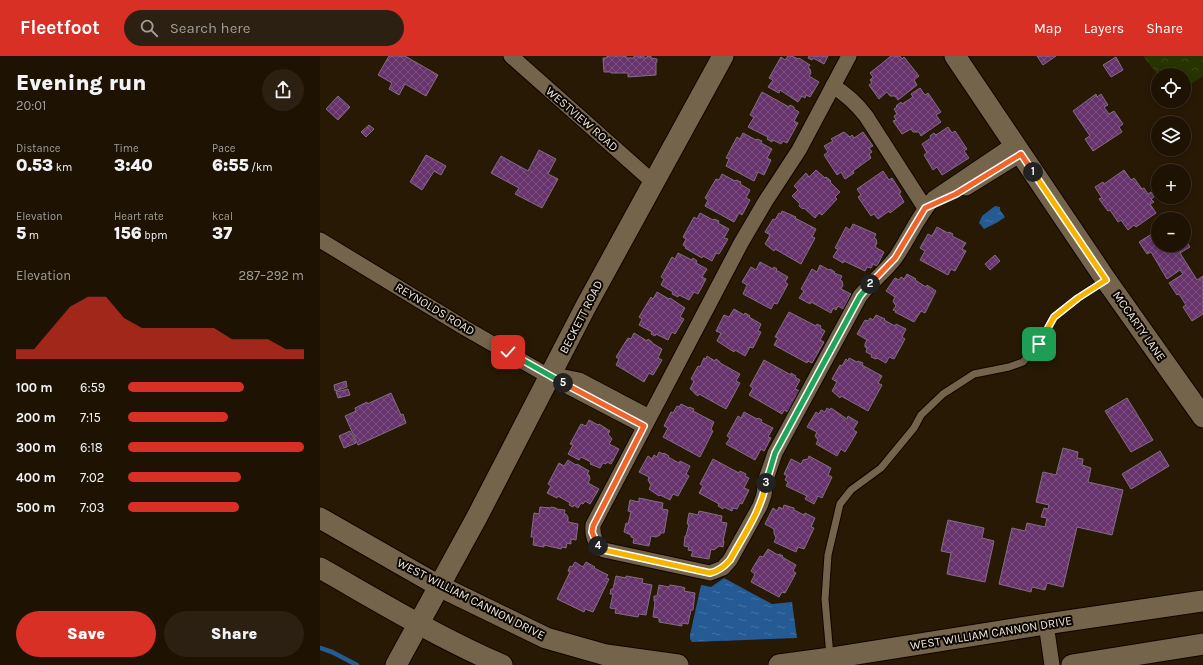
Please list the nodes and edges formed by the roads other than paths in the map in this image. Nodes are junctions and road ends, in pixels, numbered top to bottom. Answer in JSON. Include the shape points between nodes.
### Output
{"nodes":[{"id":1,"x":511,"y":56,"type":"edge"},
{"id":2,"x":723,"y":56,"type":"edge"},
{"id":3,"x":849,"y":56,"type":"edge"},
{"id":4,"x":954,"y":56,"type":"edge"},
{"id":5,"x":833,"y":86,"type":"junction"},
{"id":6,"x":1017,"y":149,"type":"junction"},
{"id":7,"x":653,"y":182,"type":"junction"},
{"id":8,"x":925,"y":208,"type":"junction"},
{"id":9,"x":320,"y":240,"type":"edge"},
{"id":10,"x":1106,"y":280,"type":"junction"},
{"id":11,"x":550,"y":377,"type":"junction"},
{"id":12,"x":1203,"y":417,"type":"edge"},
{"id":13,"x":647,"y":421,"type":"junction"},
{"id":14,"x":320,"y":518,"type":"edge"},
{"id":15,"x":320,"y":568,"type":"edge"},
{"id":16,"x":439,"y":586,"type":"junction"},
{"id":17,"x":1203,"y":601,"type":"edge"},
{"id":18,"x":418,"y":624,"type":"junction"},
{"id":19,"x":1046,"y":624,"type":"junction"},
{"id":20,"x":1203,"y":644,"type":"edge"},
{"id":21,"x":831,"y":658,"type":"junction"},
{"id":22,"x":398,"y":662,"type":"edge"},
{"id":23,"x":502,"y":665,"type":"edge"},
{"id":24,"x":678,"y":665,"type":"edge"},
{"id":25,"x":779,"y":665,"type":"edge"},
{"id":26,"x":1052,"y":665,"type":"edge"},
{"id":27,"x":1072,"y":665,"type":"edge"}],
"edges":[{"from":1,"to":7,"type":"street","name":"WESTVIEW ROAD"},
{"from":2,"to":7,"type":"main road","name":"BECKETT ROAD"},
{"from":3,"to":5,"type":"street"},
{"from":4,"to":6,"type":"main road","name":"MCCARTY LANE"},
{"from":5,"to":8,"type":"street","via":[[851,99],[866,116]]},
{"from":5,"to":13,"type":"street","via":[[799,150],[741,243]]},
{"from":6,"to":8,"type":"street","via":[[956,194]]},
{"from":6,"to":10,"type":"main road","name":"MCCARTY LANE"},
{"from":7,"to":11,"type":"main road","name":"BECKETT ROAD"},
{"from":8,"to":13,"type":"street","via":[[895,258],[860,296],[775,453],[760,506],[730,560],[718,571],[710,573],[604,550],[594,540],[593,526]]},
{"from":9,"to":11,"type":"street","name":"REYNOLDS ROAD"},
{"from":10,"to":12,"type":"main road","name":"MCCARTY LANE"},
{"from":10,"to":21,"type":"lane","via":[[1054,317],[1039,344],[1023,362],[974,374],[943,394],[921,415],[914,428],[881,468],[851,490],[840,504],[828,555],[825,599]]},
{"from":11,"to":13,"type":"street","name":"REYNOLDS ROAD"},
{"from":11,"to":16,"type":"main road","name":"BECKETT ROAD"},
{"from":14,"to":16,"type":"main road","name":"WEST WILLIAM CANNON DRIVE"},
{"from":15,"to":18,"type":"main road"},
{"from":16,"to":18,"type":"main road","name":"BECKETT ROAD"},
{"from":16,"to":24,"type":"main road","name":"WEST WILLIAM CANNON DRIVE","via":[[546,638],[606,655]]},
{"from":17,"to":19,"type":"main road","name":"WEST WILLIAM CANNON DRIVE"},
{"from":18,"to":22,"type":"main road","name":"BECKETT ROAD"},
{"from":18,"to":23,"type":"main road"},
{"from":19,"to":21,"type":"main road","name":"WEST WILLIAM CANNON DRIVE"},
{"from":19,"to":26,"type":"street"},
{"from":20,"to":27,"type":"main road"},
{"from":21,"to":25,"type":"main road","name":"WEST WILLIAM CANNON DRIVE"}]}
